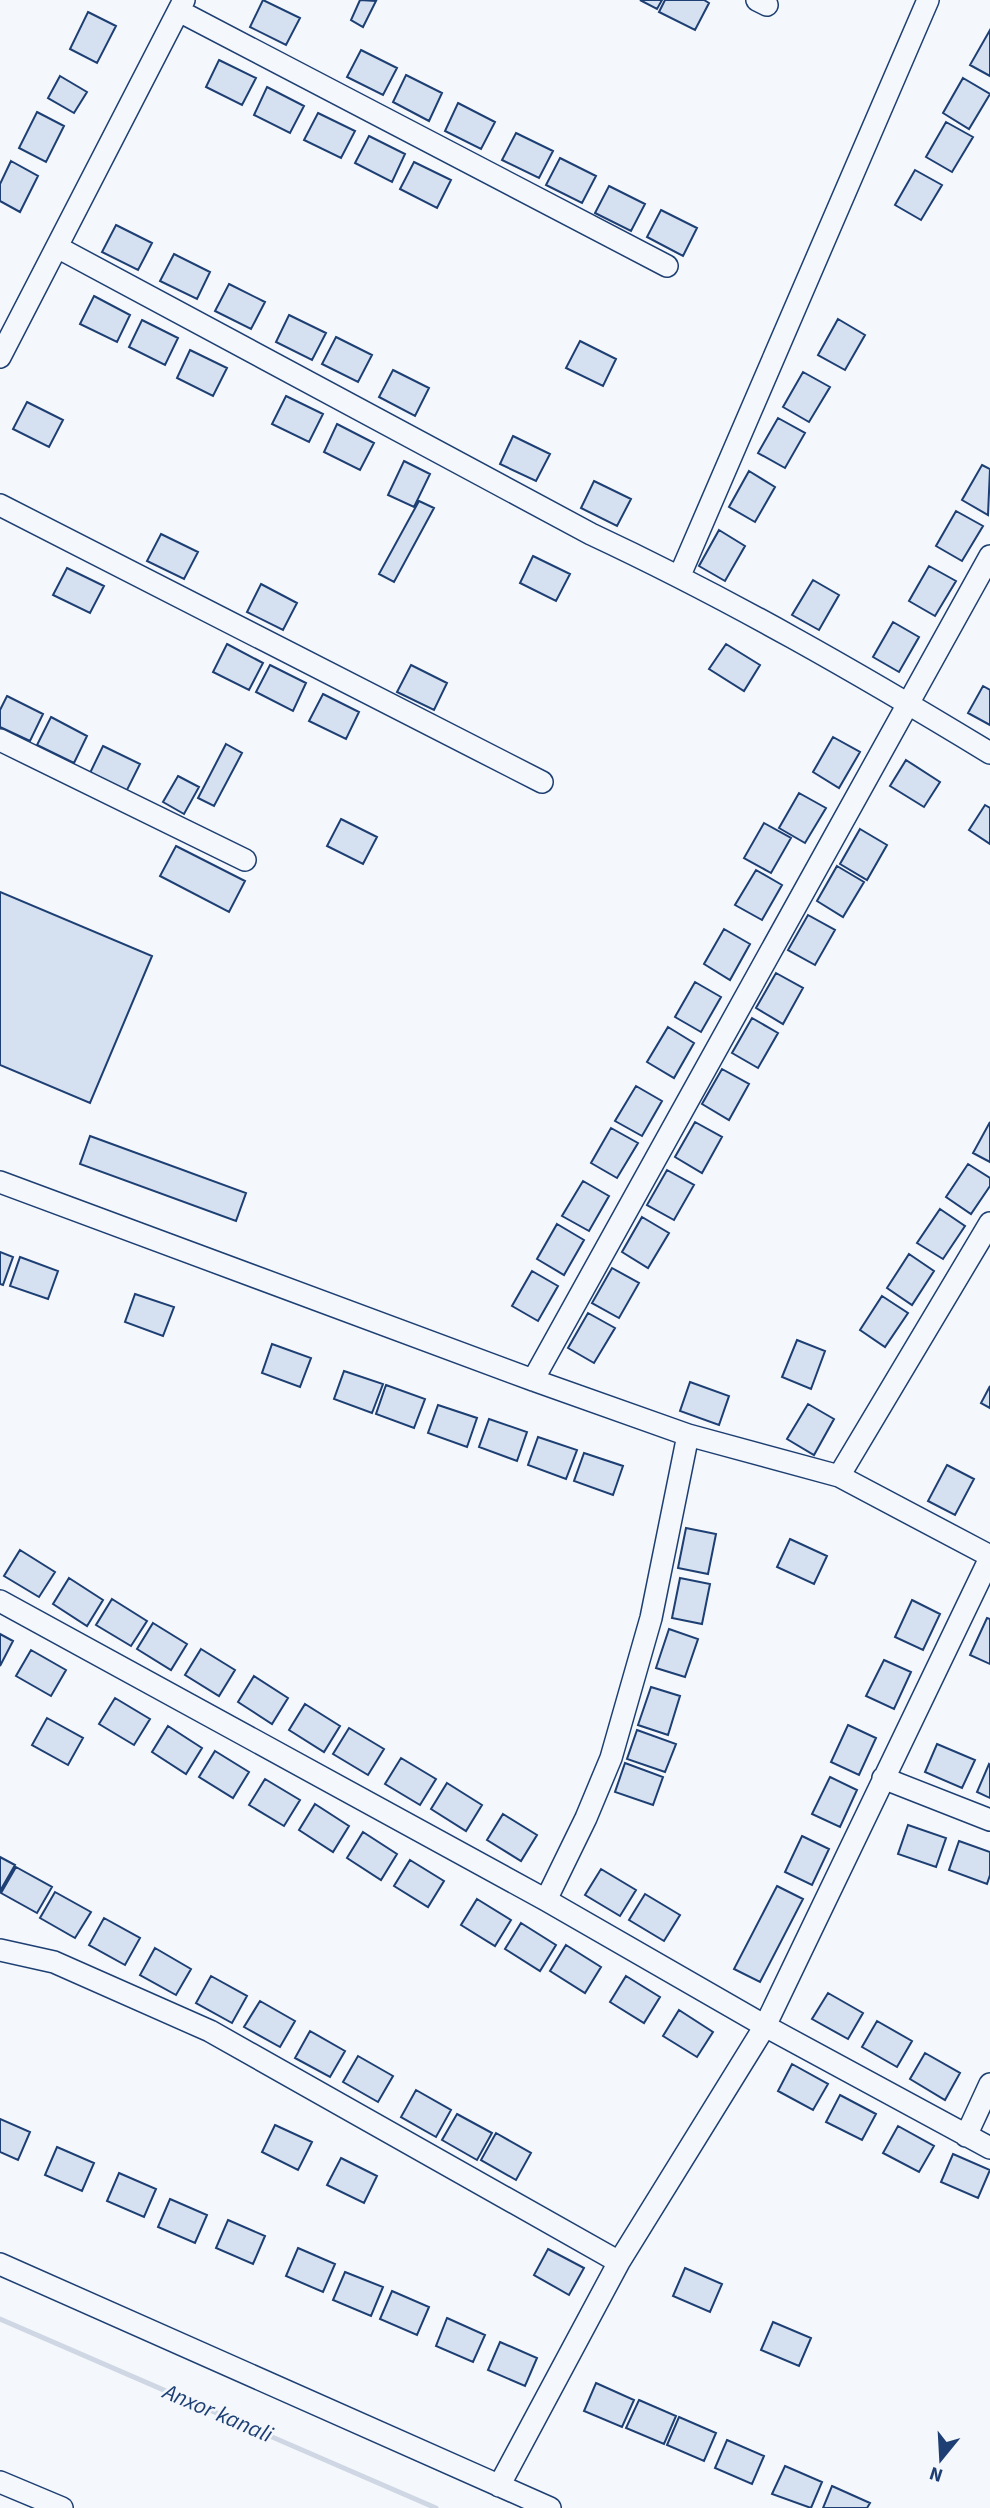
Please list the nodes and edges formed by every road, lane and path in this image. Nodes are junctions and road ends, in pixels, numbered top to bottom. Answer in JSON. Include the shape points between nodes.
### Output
{"nodes":[{"id":1,"x":928,"y":0,"type":"edge"},
{"id":2,"x":182,"y":5,"type":"edge"},
{"id":3,"x":57,"y":247,"type":"junction"},
{"id":4,"x":667,"y":266,"type":"dead end"},
{"id":5,"x":0,"y":358,"type":"edge"},
{"id":6,"x":0,"y":505,"type":"edge"},
{"id":7,"x":990,"y":556,"type":"edge"},
{"id":8,"x":680,"y":575,"type":"junction"},
{"id":9,"x":907,"y":703,"type":"junction"},
{"id":10,"x":0,"y":740,"type":"edge"},
{"id":11,"x":990,"y":753,"type":"edge"},
{"id":12,"x":542,"y":782,"type":"dead end"},
{"id":13,"x":245,"y":860,"type":"dead end"},
{"id":14,"x":0,"y":1182,"type":"edge"},
{"id":15,"x":990,"y":1223,"type":"edge"},
{"id":16,"x":533,"y":1380,"type":"junction"},
{"id":17,"x":688,"y":1435,"type":"junction"},
{"id":18,"x":839,"y":1476,"type":"junction"},
{"id":19,"x":990,"y":1557,"type":"edge"},
{"id":20,"x":0,"y":1601,"type":"edge"},
{"id":21,"x":884,"y":1778,"type":"junction"},
{"id":22,"x":990,"y":1821,"type":"edge"},
{"id":23,"x":546,"y":1900,"type":"junction"},
{"id":24,"x":0,"y":1950,"type":"edge"},
{"id":25,"x":765,"y":2025,"type":"junction"},
{"id":26,"x":990,"y":2084,"type":"edge"},
{"id":27,"x":966,"y":2136,"type":"junction"},
{"id":28,"x":990,"y":2148,"type":"edge"},
{"id":29,"x":619,"y":2262,"type":"junction"},
{"id":30,"x":0,"y":2264,"type":"edge"},
{"id":31,"x":0,"y":2482,"type":"edge"},
{"id":32,"x":499,"y":2486,"type":"junction"},
{"id":33,"x":62,"y":2508,"type":"edge"},
{"id":34,"x":550,"y":2508,"type":"edge"}],
"edges":[{"from":1,"to":8,"type":"street"},
{"from":2,"to":3,"type":"street"},
{"from":2,"to":4,"type":"street"},
{"from":3,"to":5,"type":"street"},
{"from":3,"to":8,"type":"street","via":[[591,534]]},
{"from":6,"to":12,"type":"street"},
{"from":7,"to":9,"type":"street"},
{"from":8,"to":9,"type":"street"},
{"from":9,"to":11,"type":"street"},
{"from":9,"to":16,"type":"street"},
{"from":10,"to":13,"type":"street"},
{"from":14,"to":16,"type":"street"},
{"from":15,"to":18,"type":"street"},
{"from":16,"to":17,"type":"street"},
{"from":17,"to":18,"type":"street"},
{"from":17,"to":23,"type":"street","via":[[651,1618],[611,1758]]},
{"from":18,"to":19,"type":"street"},
{"from":19,"to":21,"type":"street"},
{"from":20,"to":23,"type":"street"},
{"from":21,"to":22,"type":"street"},
{"from":21,"to":25,"type":"street"},
{"from":23,"to":25,"type":"street"},
{"from":24,"to":29,"type":"street","via":[[54,1962],[210,2031]]},
{"from":25,"to":27,"type":"street"},
{"from":25,"to":29,"type":"street"},
{"from":26,"to":27,"type":"street"},
{"from":27,"to":28,"type":"street"},
{"from":29,"to":32,"type":"street"},
{"from":30,"to":32,"type":"street"},
{"from":31,"to":33,"type":"street"},
{"from":32,"to":34,"type":"street"}]}
